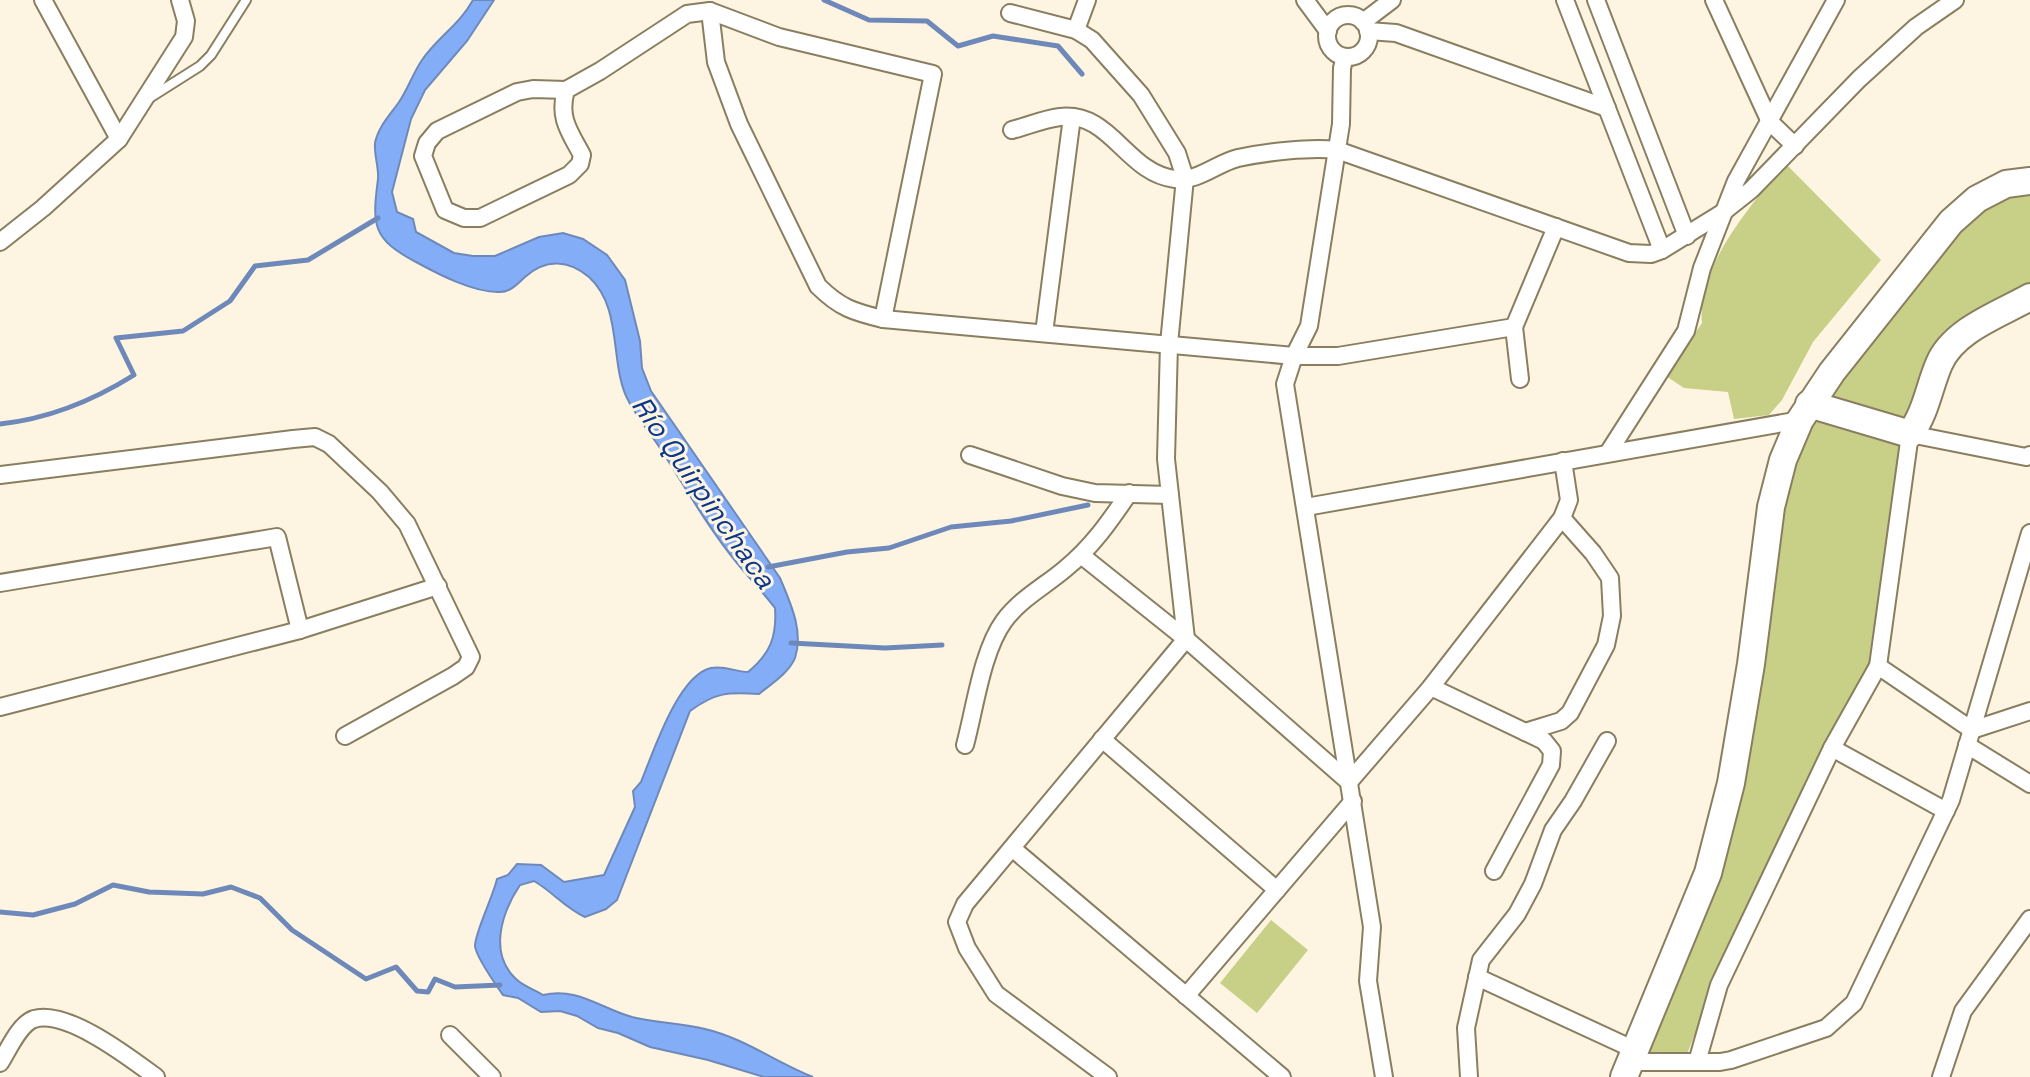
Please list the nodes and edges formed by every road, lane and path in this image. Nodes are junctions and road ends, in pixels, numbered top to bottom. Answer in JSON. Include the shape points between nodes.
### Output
{"nodes":[{"id":1,"x":43,"y":0,"type":"edge"},
{"id":2,"x":180,"y":0,"type":"edge"},
{"id":3,"x":246,"y":0,"type":"edge"},
{"id":4,"x":1087,"y":0,"type":"edge"},
{"id":5,"x":1305,"y":0,"type":"edge"},
{"id":6,"x":1392,"y":0,"type":"edge"},
{"id":7,"x":1565,"y":0,"type":"edge"},
{"id":8,"x":1596,"y":0,"type":"edge"},
{"id":9,"x":1714,"y":0,"type":"edge"},
{"id":10,"x":1836,"y":0,"type":"edge"},
{"id":11,"x":1955,"y":0,"type":"edge"},
{"id":12,"x":710,"y":11,"type":"junction"},
{"id":13,"x":1010,"y":13,"type":"dead end"},
{"id":14,"x":1366,"y":27,"type":"junction"},
{"id":15,"x":1076,"y":30,"type":"junction"},
{"id":16,"x":1328,"y":31,"type":"junction"},
{"id":17,"x":1345,"y":57,"type":"junction"},
{"id":18,"x":566,"y":90,"type":"junction"},
{"id":19,"x":143,"y":102,"type":"junction"},
{"id":20,"x":1607,"y":108,"type":"junction"},
{"id":21,"x":1072,"y":117,"type":"junction"},
{"id":22,"x":1770,"y":122,"type":"junction"},
{"id":23,"x":1012,"y":130,"type":"dead end"},
{"id":24,"x":119,"y":139,"type":"junction"},
{"id":25,"x":1795,"y":146,"type":"junction"},
{"id":26,"x":1337,"y":150,"type":"junction"},
{"id":27,"x":1185,"y":178,"type":"junction"},
{"id":28,"x":2030,"y":181,"type":"edge"},
{"id":29,"x":1722,"y":213,"type":"junction"},
{"id":30,"x":1556,"y":227,"type":"junction"},
{"id":31,"x":1687,"y":236,"type":"junction"},
{"id":32,"x":0,"y":242,"type":"edge"},
{"id":33,"x":1662,"y":250,"type":"junction"},
{"id":34,"x":2030,"y":297,"type":"edge"},
{"id":35,"x":883,"y":319,"type":"junction"},
{"id":36,"x":1514,"y":327,"type":"junction"},
{"id":37,"x":1044,"y":333,"type":"junction"},
{"id":38,"x":1169,"y":344,"type":"junction"},
{"id":39,"x":1294,"y":356,"type":"junction"},
{"id":40,"x":1520,"y":379,"type":"dead end"},
{"id":41,"x":1804,"y":412,"type":"junction"},
{"id":42,"x":1910,"y":434,"type":"junction"},
{"id":43,"x":1608,"y":453,"type":"junction"},
{"id":44,"x":970,"y":455,"type":"dead end"},
{"id":45,"x":2029,"y":458,"type":"edge"},
{"id":46,"x":1563,"y":461,"type":"junction"},
{"id":47,"x":0,"y":475,"type":"edge"},
{"id":48,"x":1129,"y":493,"type":"junction"},
{"id":49,"x":1170,"y":495,"type":"junction"},
{"id":50,"x":1306,"y":507,"type":"junction"},
{"id":51,"x":1562,"y":518,"type":"junction"},
{"id":52,"x":2030,"y":533,"type":"edge"},
{"id":53,"x":1081,"y":555,"type":"junction"},
{"id":54,"x":0,"y":583,"type":"edge"},
{"id":55,"x":438,"y":586,"type":"junction"},
{"id":56,"x":300,"y":630,"type":"junction"},
{"id":57,"x":1186,"y":639,"type":"junction"},
{"id":58,"x":1878,"y":666,"type":"junction"},
{"id":59,"x":1431,"y":687,"type":"junction"},
{"id":60,"x":0,"y":707,"type":"edge"},
{"id":61,"x":2030,"y":711,"type":"edge"},
{"id":62,"x":1525,"y":732,"type":"junction"},
{"id":63,"x":345,"y":736,"type":"dead end"},
{"id":64,"x":1970,"y":738,"type":"junction"},
{"id":65,"x":1102,"y":739,"type":"junction"},
{"id":66,"x":1607,"y":741,"type":"dead end"},
{"id":67,"x":965,"y":745,"type":"dead end"},
{"id":68,"x":1832,"y":748,"type":"junction"},
{"id":69,"x":1349,"y":782,"type":"junction"},
{"id":70,"x":2030,"y":784,"type":"edge"},
{"id":71,"x":1353,"y":801,"type":"junction"},
{"id":72,"x":1946,"y":811,"type":"junction"},
{"id":73,"x":1012,"y":848,"type":"junction"},
{"id":74,"x":1494,"y":871,"type":"dead end"},
{"id":75,"x":1277,"y":890,"type":"junction"},
{"id":76,"x":2030,"y":919,"type":"edge"},
{"id":77,"x":1477,"y":977,"type":"junction"},
{"id":78,"x":1186,"y":996,"type":"junction"},
{"id":79,"x":450,"y":1035,"type":"dead end"},
{"id":80,"x":1697,"y":1062,"type":"junction"},
{"id":81,"x":0,"y":1063,"type":"edge"},
{"id":82,"x":1629,"y":1063,"type":"edge"},
{"id":83,"x":1720,"y":1069,"type":"edge"},
{"id":84,"x":156,"y":1077,"type":"edge"},
{"id":85,"x":492,"y":1077,"type":"edge"},
{"id":86,"x":1108,"y":1077,"type":"edge"},
{"id":87,"x":1282,"y":1077,"type":"edge"},
{"id":88,"x":1384,"y":1077,"type":"edge"},
{"id":89,"x":1469,"y":1077,"type":"edge"},
{"id":90,"x":1941,"y":1077,"type":"edge"}],
"edges":[{"from":1,"to":24,"type":"street"},
{"from":2,"to":19,"type":"street","via":[[184,37]]},
{"from":3,"to":19,"type":"lane","via":[[200,66]]},
{"from":4,"to":15,"type":"street"},
{"from":5,"to":16,"type":"street"},
{"from":6,"to":14,"type":"street"},
{"from":7,"to":20,"type":"street"},
{"from":8,"to":31,"type":"street"},
{"from":9,"to":22,"type":"street"},
{"from":10,"to":22,"type":"street"},
{"from":11,"to":25,"type":"street","via":[[1859,79]]},
{"from":12,"to":18,"type":"street","via":[[668,24]]},
{"from":12,"to":35,"type":"street","via":[[716,62],[739,124],[818,286],[850,311]]},
{"from":12,"to":35,"type":"street","via":[[779,37],[933,74]]},
{"from":13,"to":15,"type":"street"},
{"from":14,"to":16,"type":"street","via":[[1346,16]]},
{"from":14,"to":17,"type":"street","via":[[1364,50]]},
{"from":14,"to":20,"type":"street"},
{"from":15,"to":27,"type":"street","via":[[1092,40],[1141,95],[1177,153]]},
{"from":16,"to":17,"type":"street","via":[[1333,51]]},
{"from":17,"to":26,"type":"street"},
{"from":18,"to":18,"type":"street","via":[[517,92],[437,131],[423,156],[445,210],[480,218],[569,175],[582,155],[561,107]]},
{"from":19,"to":24,"type":"street"},
{"from":20,"to":33,"type":"street"},
{"from":21,"to":23,"type":"street"},
{"from":21,"to":27,"type":"street","via":[[1087,118],[1103,128],[1153,173]]},
{"from":21,"to":37,"type":"street"},
{"from":22,"to":25,"type":"street"},
{"from":22,"to":29,"type":"street"},
{"from":24,"to":32,"type":"street"},
{"from":25,"to":29,"type":"street"},
{"from":26,"to":27,"type":"street","via":[[1236,158]]},
{"from":26,"to":30,"type":"street"},
{"from":26,"to":39,"type":"street","via":[[1309,326]]},
{"from":27,"to":38,"type":"street"},
{"from":28,"to":41,"type":"main road","via":[[2006,184],[1977,199],[1951,222]]},
{"from":29,"to":31,"type":"street"},
{"from":29,"to":43,"type":"street","via":[[1686,331]]},
{"from":30,"to":33,"type":"street","via":[[1629,253]]},
{"from":30,"to":36,"type":"street"},
{"from":31,"to":33,"type":"street"},
{"from":34,"to":42,"type":"main road","via":[[1949,347],[1920,422]]},
{"from":35,"to":37,"type":"street"},
{"from":36,"to":39,"type":"street","via":[[1338,356]]},
{"from":36,"to":40,"type":"street"},
{"from":37,"to":38,"type":"street"},
{"from":38,"to":39,"type":"street"},
{"from":38,"to":49,"type":"street"},
{"from":39,"to":50,"type":"street","via":[[1285,384]]},
{"from":41,"to":42,"type":"main road"},
{"from":41,"to":43,"type":"street"},
{"from":41,"to":82,"type":"main road","via":[[1783,460],[1771,507],[1731,783],[1708,873]]},
{"from":42,"to":45,"type":"street"},
{"from":42,"to":58,"type":"street"},
{"from":43,"to":46,"type":"street"},
{"from":44,"to":48,"type":"street","via":[[1062,486]]},
{"from":46,"to":50,"type":"street"},
{"from":46,"to":51,"type":"street","via":[[1569,500]]},
{"from":47,"to":55,"type":"street","via":[[315,437],[340,454],[407,524]]},
{"from":48,"to":49,"type":"street"},
{"from":48,"to":53,"type":"street"},
{"from":49,"to":57,"type":"street"},
{"from":50,"to":69,"type":"street"},
{"from":51,"to":59,"type":"street"},
{"from":51,"to":62,"type":"street","via":[[1610,578],[1612,616],[1606,645],[1570,713]]},
{"from":52,"to":64,"type":"street"},
{"from":53,"to":57,"type":"street"},
{"from":53,"to":67,"type":"street","via":[[1004,621],[990,649]]},
{"from":54,"to":56,"type":"street","via":[[277,537]]},
{"from":55,"to":56,"type":"street"},
{"from":55,"to":63,"type":"street","via":[[471,657],[466,667]]},
{"from":56,"to":60,"type":"street"},
{"from":57,"to":65,"type":"street"},
{"from":57,"to":69,"type":"street"},
{"from":58,"to":64,"type":"street"},
{"from":58,"to":68,"type":"street"},
{"from":59,"to":62,"type":"street"},
{"from":59,"to":69,"type":"street"},
{"from":61,"to":64,"type":"street"},
{"from":62,"to":74,"type":"street","via":[[1552,751],[1551,765]]},
{"from":64,"to":70,"type":"street"},
{"from":64,"to":72,"type":"street"},
{"from":65,"to":73,"type":"street"},
{"from":65,"to":75,"type":"street"},
{"from":66,"to":77,"type":"street","via":[[1553,830],[1517,914],[1481,960]]},
{"from":68,"to":72,"type":"street"},
{"from":68,"to":80,"type":"street","via":[[1719,985]]},
{"from":69,"to":71,"type":"street"},
{"from":71,"to":75,"type":"street"},
{"from":71,"to":88,"type":"street","via":[[1372,927],[1368,981]]},
{"from":72,"to":83,"type":"street","via":[[1854,1003],[1826,1028]]},
{"from":73,"to":78,"type":"street"},
{"from":73,"to":86,"type":"street","via":[[965,904],[957,922],[967,948],[996,994]]},
{"from":75,"to":78,"type":"street"},
{"from":76,"to":90,"type":"street","via":[[1963,1011]]},
{"from":77,"to":82,"type":"street"},
{"from":77,"to":89,"type":"street","via":[[1466,1028]]},
{"from":78,"to":87,"type":"street"},
{"from":79,"to":85,"type":"street"},
{"from":80,"to":82,"type":"street"},
{"from":80,"to":83,"type":"street"},
{"from":81,"to":84,"type":"street","via":[[24,1026],[34,1019],[53,1019],[70,1023]]}]}
